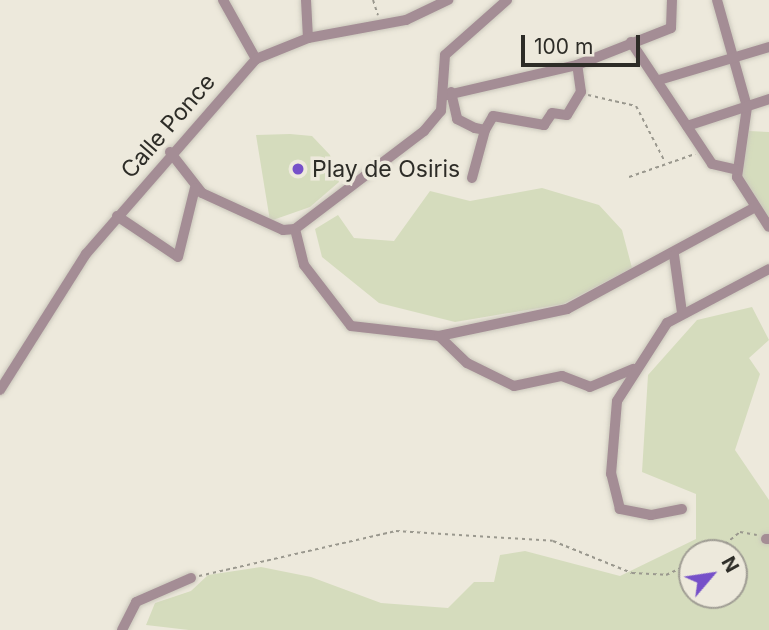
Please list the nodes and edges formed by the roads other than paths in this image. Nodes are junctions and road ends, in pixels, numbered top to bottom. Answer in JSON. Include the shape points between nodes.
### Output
{"nodes":[{"id":1,"x":223,"y":0,"type":"edge"},
{"id":2,"x":306,"y":0,"type":"edge"},
{"id":3,"x":448,"y":0,"type":"edge"},
{"id":4,"x":507,"y":0,"type":"edge"},
{"id":5,"x":672,"y":0,"type":"edge"},
{"id":6,"x":709,"y":0,"type":"edge"},
{"id":7,"x":719,"y":0,"type":"edge"},
{"id":8,"x":307,"y":38,"type":"junction"},
{"id":9,"x":631,"y":42,"type":"junction"},
{"id":10,"x":769,"y":47,"type":"edge"},
{"id":11,"x":729,"y":57,"type":"junction"},
{"id":12,"x":256,"y":59,"type":"junction"},
{"id":13,"x":577,"y":65,"type":"junction"},
{"id":14,"x":659,"y":80,"type":"junction"},
{"id":15,"x":447,"y":94,"type":"junction"},
{"id":16,"x":769,"y":99,"type":"edge"},
{"id":17,"x":747,"y":107,"type":"junction"},
{"id":18,"x":687,"y":126,"type":"junction"},
{"id":19,"x":485,"y":130,"type":"junction"},
{"id":20,"x":170,"y":152,"type":"junction"},
{"id":21,"x":737,"y":170,"type":"junction"},
{"id":22,"x":472,"y":178,"type":"dead end"},
{"id":23,"x":195,"y":188,"type":"junction"},
{"id":24,"x":754,"y":208,"type":"junction"},
{"id":25,"x":117,"y":216,"type":"junction"},
{"id":26,"x":769,"y":227,"type":"edge"},
{"id":27,"x":295,"y":229,"type":"junction"},
{"id":28,"x":674,"y":255,"type":"junction"},
{"id":29,"x":769,"y":269,"type":"edge"},
{"id":30,"x":682,"y":313,"type":"junction"},
{"id":31,"x":439,"y":336,"type":"junction"},
{"id":32,"x":634,"y":368,"type":"junction"},
{"id":33,"x":0,"y":390,"type":"edge"},
{"id":34,"x":682,"y":509,"type":"dead end"},
{"id":35,"x":191,"y":578,"type":"road end"},
{"id":36,"x":122,"y":630,"type":"edge"}],
"edges":[{"from":1,"to":12,"type":"street"},
{"from":2,"to":8,"type":"street"},
{"from":3,"to":8,"type":"street","name":"Calle Ponce","via":[[384,25]]},
{"from":4,"to":15,"type":"street","via":[[445,55]]},
{"from":5,"to":9,"type":"street","via":[[671,28]]},
{"from":6,"to":7,"type":"street"},
{"from":7,"to":11,"type":"street"},
{"from":8,"to":12,"type":"street","name":"Calle Ponce"},
{"from":9,"to":13,"type":"street"},
{"from":9,"to":14,"type":"street"},
{"from":10,"to":11,"type":"street"},
{"from":11,"to":14,"type":"street"},
{"from":11,"to":17,"type":"street"},
{"from":12,"to":20,"type":"street","name":"Calle Ponce"},
{"from":13,"to":15,"type":"street"},
{"from":13,"to":19,"type":"street","via":[[581,92],[567,115],[552,113],[544,125],[493,116]]},
{"from":14,"to":18,"type":"street"},
{"from":15,"to":19,"type":"street","via":[[457,119]]},
{"from":15,"to":27,"type":"street","via":[[441,111],[408,146]]},
{"from":16,"to":17,"type":"street"},
{"from":17,"to":18,"type":"street"},
{"from":17,"to":21,"type":"street"},
{"from":18,"to":21,"type":"street","via":[[719,170]]},
{"from":19,"to":22,"type":"street"},
{"from":20,"to":23,"type":"street"},
{"from":20,"to":25,"type":"street","name":"Calle Ponce"},
{"from":21,"to":24,"type":"street"},
{"from":23,"to":25,"type":"street","via":[[178,257]]},
{"from":23,"to":27,"type":"street","via":[[273,226]]},
{"from":24,"to":26,"type":"street"},
{"from":24,"to":28,"type":"street"},
{"from":25,"to":33,"type":"street","name":"Calle Ponce"},
{"from":27,"to":31,"type":"street","via":[[304,265],[351,326]]},
{"from":28,"to":30,"type":"street"},
{"from":28,"to":31,"type":"street","via":[[567,309]]},
{"from":29,"to":30,"type":"street"},
{"from":30,"to":32,"type":"street","via":[[652,338]]},
{"from":31,"to":32,"type":"street","via":[[467,363],[514,386],[562,376],[590,387]]},
{"from":32,"to":34,"type":"street","via":[[613,424],[613,494],[620,509],[651,515]]},
{"from":35,"to":36,"type":"street","via":[[136,602]]}]}
